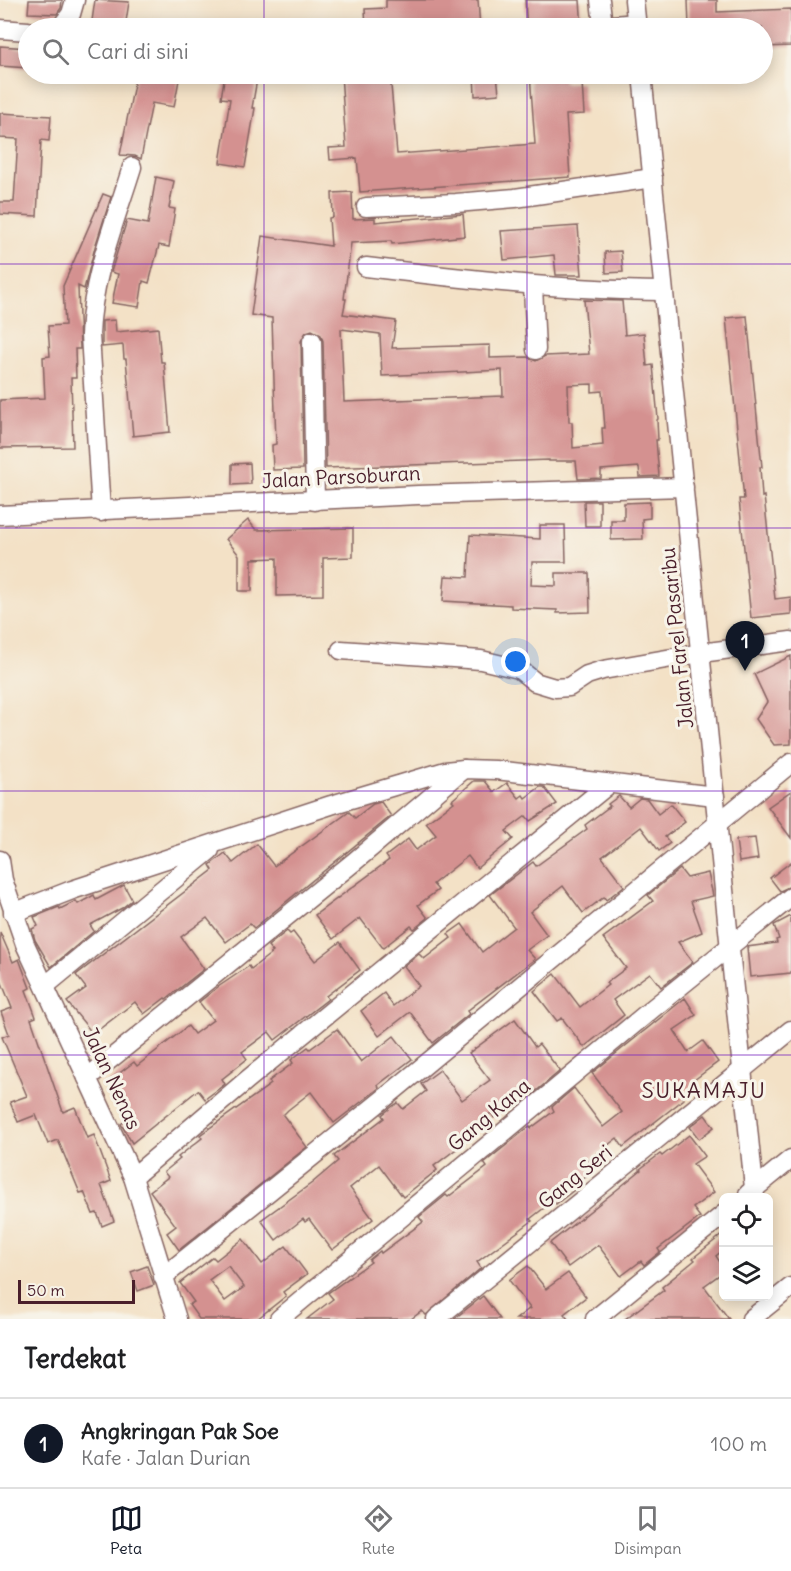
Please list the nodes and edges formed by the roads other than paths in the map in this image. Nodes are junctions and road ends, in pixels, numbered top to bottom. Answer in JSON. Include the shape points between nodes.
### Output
{"nodes":[{"id":1,"x":75,"y":0,"type":"edge"},
{"id":2,"x":600,"y":0,"type":"edge"},
{"id":3,"x":634,"y":0,"type":"edge"},
{"id":4,"x":68,"y":18,"type":"edge"},
{"id":5,"x":601,"y":18,"type":"edge"},
{"id":6,"x":635,"y":18,"type":"edge"},
{"id":7,"x":0,"y":29,"type":"edge"},
{"id":8,"x":18,"y":30,"type":"edge"},
{"id":9,"x":643,"y":84,"type":"edge"},
{"id":10,"x":132,"y":167,"type":"dead end"},
{"id":11,"x":653,"y":178,"type":"junction"},
{"id":12,"x":366,"y":207,"type":"dead end"},
{"id":13,"x":366,"y":267,"type":"dead end"},
{"id":14,"x":532,"y":286,"type":"junction"},
{"id":15,"x":663,"y":291,"type":"junction"},
{"id":16,"x":312,"y":340,"type":"dead end"},
{"id":17,"x":536,"y":350,"type":"dead end"},
{"id":18,"x":684,"y":487,"type":"junction"},
{"id":19,"x":315,"y":501,"type":"junction"},
{"id":20,"x":101,"y":512,"type":"junction"},
{"id":21,"x":0,"y":515,"type":"edge"},
{"id":22,"x":791,"y":641,"type":"edge"},
{"id":23,"x":340,"y":650,"type":"dead end"},
{"id":24,"x":701,"y":653,"type":"junction"},
{"id":25,"x":791,"y":763,"type":"edge"},
{"id":26,"x":464,"y":769,"type":"junction"},
{"id":27,"x":609,"y":784,"type":"junction"},
{"id":28,"x":715,"y":796,"type":"junction"},
{"id":29,"x":718,"y":824,"type":"junction"},
{"id":30,"x":220,"y":842,"type":"junction"},
{"id":31,"x":0,"y":860,"type":"edge"},
{"id":32,"x":791,"y":897,"type":"edge"},
{"id":33,"x":13,"y":912,"type":"junction"},
{"id":34,"x":730,"y":948,"type":"junction"},
{"id":35,"x":45,"y":986,"type":"junction"},
{"id":36,"x":791,"y":1029,"type":"edge"},
{"id":37,"x":742,"y":1070,"type":"junction"},
{"id":38,"x":87,"y":1078,"type":"junction"},
{"id":39,"x":791,"y":1159,"type":"edge"},
{"id":40,"x":133,"y":1177,"type":"junction"},
{"id":41,"x":751,"y":1193,"type":"edge"},
{"id":42,"x":753,"y":1193,"type":"edge"},
{"id":43,"x":719,"y":1217,"type":"edge"},
{"id":44,"x":163,"y":1276,"type":"junction"},
{"id":45,"x":791,"y":1287,"type":"edge"},
{"id":46,"x":767,"y":1307,"type":"edge"},
{"id":47,"x":177,"y":1319,"type":"edge"},
{"id":48,"x":279,"y":1319,"type":"edge"},
{"id":49,"x":436,"y":1319,"type":"edge"},
{"id":50,"x":595,"y":1319,"type":"edge"},
{"id":51,"x":751,"y":1319,"type":"edge"}],
"edges":[{"from":1,"to":4,"type":"street"},
{"from":2,"to":5,"type":"street"},
{"from":3,"to":6,"type":"street"},
{"from":7,"to":8,"type":"street"},
{"from":9,"to":11,"type":"street","name":"Jalan Farel Pasaribu"},
{"from":10,"to":20,"type":"street","via":[[94,287],[91,311]]},
{"from":11,"to":12,"type":"street","via":[[515,198]]},
{"from":11,"to":15,"type":"street","name":"Jalan Farel Pasaribu"},
{"from":13,"to":14,"type":"street"},
{"from":14,"to":15,"type":"street"},
{"from":14,"to":17,"type":"street"},
{"from":15,"to":18,"type":"street","name":"Jalan Farel Pasaribu"},
{"from":16,"to":19,"type":"street"},
{"from":18,"to":19,"type":"street","name":"Jalan Parsoburan"},
{"from":18,"to":24,"type":"street","name":"Jalan Farel Pasaribu"},
{"from":19,"to":20,"type":"street","name":"Jalan Parsoburan"},
{"from":20,"to":21,"type":"street","name":"Jalan Parsoburan"},
{"from":22,"to":24,"type":"street"},
{"from":23,"to":24,"type":"street","via":[[481,660],[519,669],[535,682],[555,688],[569,687],[603,670]]},
{"from":24,"to":28,"type":"street","name":"Jalan Farel Pasaribu"},
{"from":25,"to":29,"type":"street"},
{"from":26,"to":27,"type":"street"},
{"from":26,"to":30,"type":"street","via":[[407,781]]},
{"from":26,"to":38,"type":"street"},
{"from":27,"to":28,"type":"street"},
{"from":27,"to":40,"type":"street"},
{"from":28,"to":29,"type":"street","name":"Jalan Farel Pasaribu"},
{"from":29,"to":34,"type":"street","name":"Jalan Farel Pasaribu"},
{"from":29,"to":44,"type":"street"},
{"from":30,"to":33,"type":"street"},
{"from":30,"to":35,"type":"street"},
{"from":31,"to":33,"type":"street","name":"Jalan Nenas"},
{"from":32,"to":34,"type":"street","name":"Gang Kana"},
{"from":33,"to":35,"type":"street","name":"Jalan Nenas"},
{"from":34,"to":37,"type":"street","name":"Jalan Farel Pasaribu"},
{"from":34,"to":48,"type":"street","name":"Gang Kana"},
{"from":35,"to":38,"type":"street","name":"Jalan Nenas"},
{"from":36,"to":37,"type":"street","name":"Gang Seri"},
{"from":37,"to":41,"type":"street","name":"Jalan Farel Pasaribu"},
{"from":37,"to":49,"type":"street","name":"Gang Seri"},
{"from":38,"to":40,"type":"street","name":"Jalan Nenas"},
{"from":39,"to":42,"type":"street"},
{"from":40,"to":44,"type":"street","name":"Jalan Nenas"},
{"from":43,"to":50,"type":"street"},
{"from":44,"to":47,"type":"street","name":"Jalan Nenas"},
{"from":45,"to":46,"type":"street"},
{"from":46,"to":51,"type":"street"}]}
